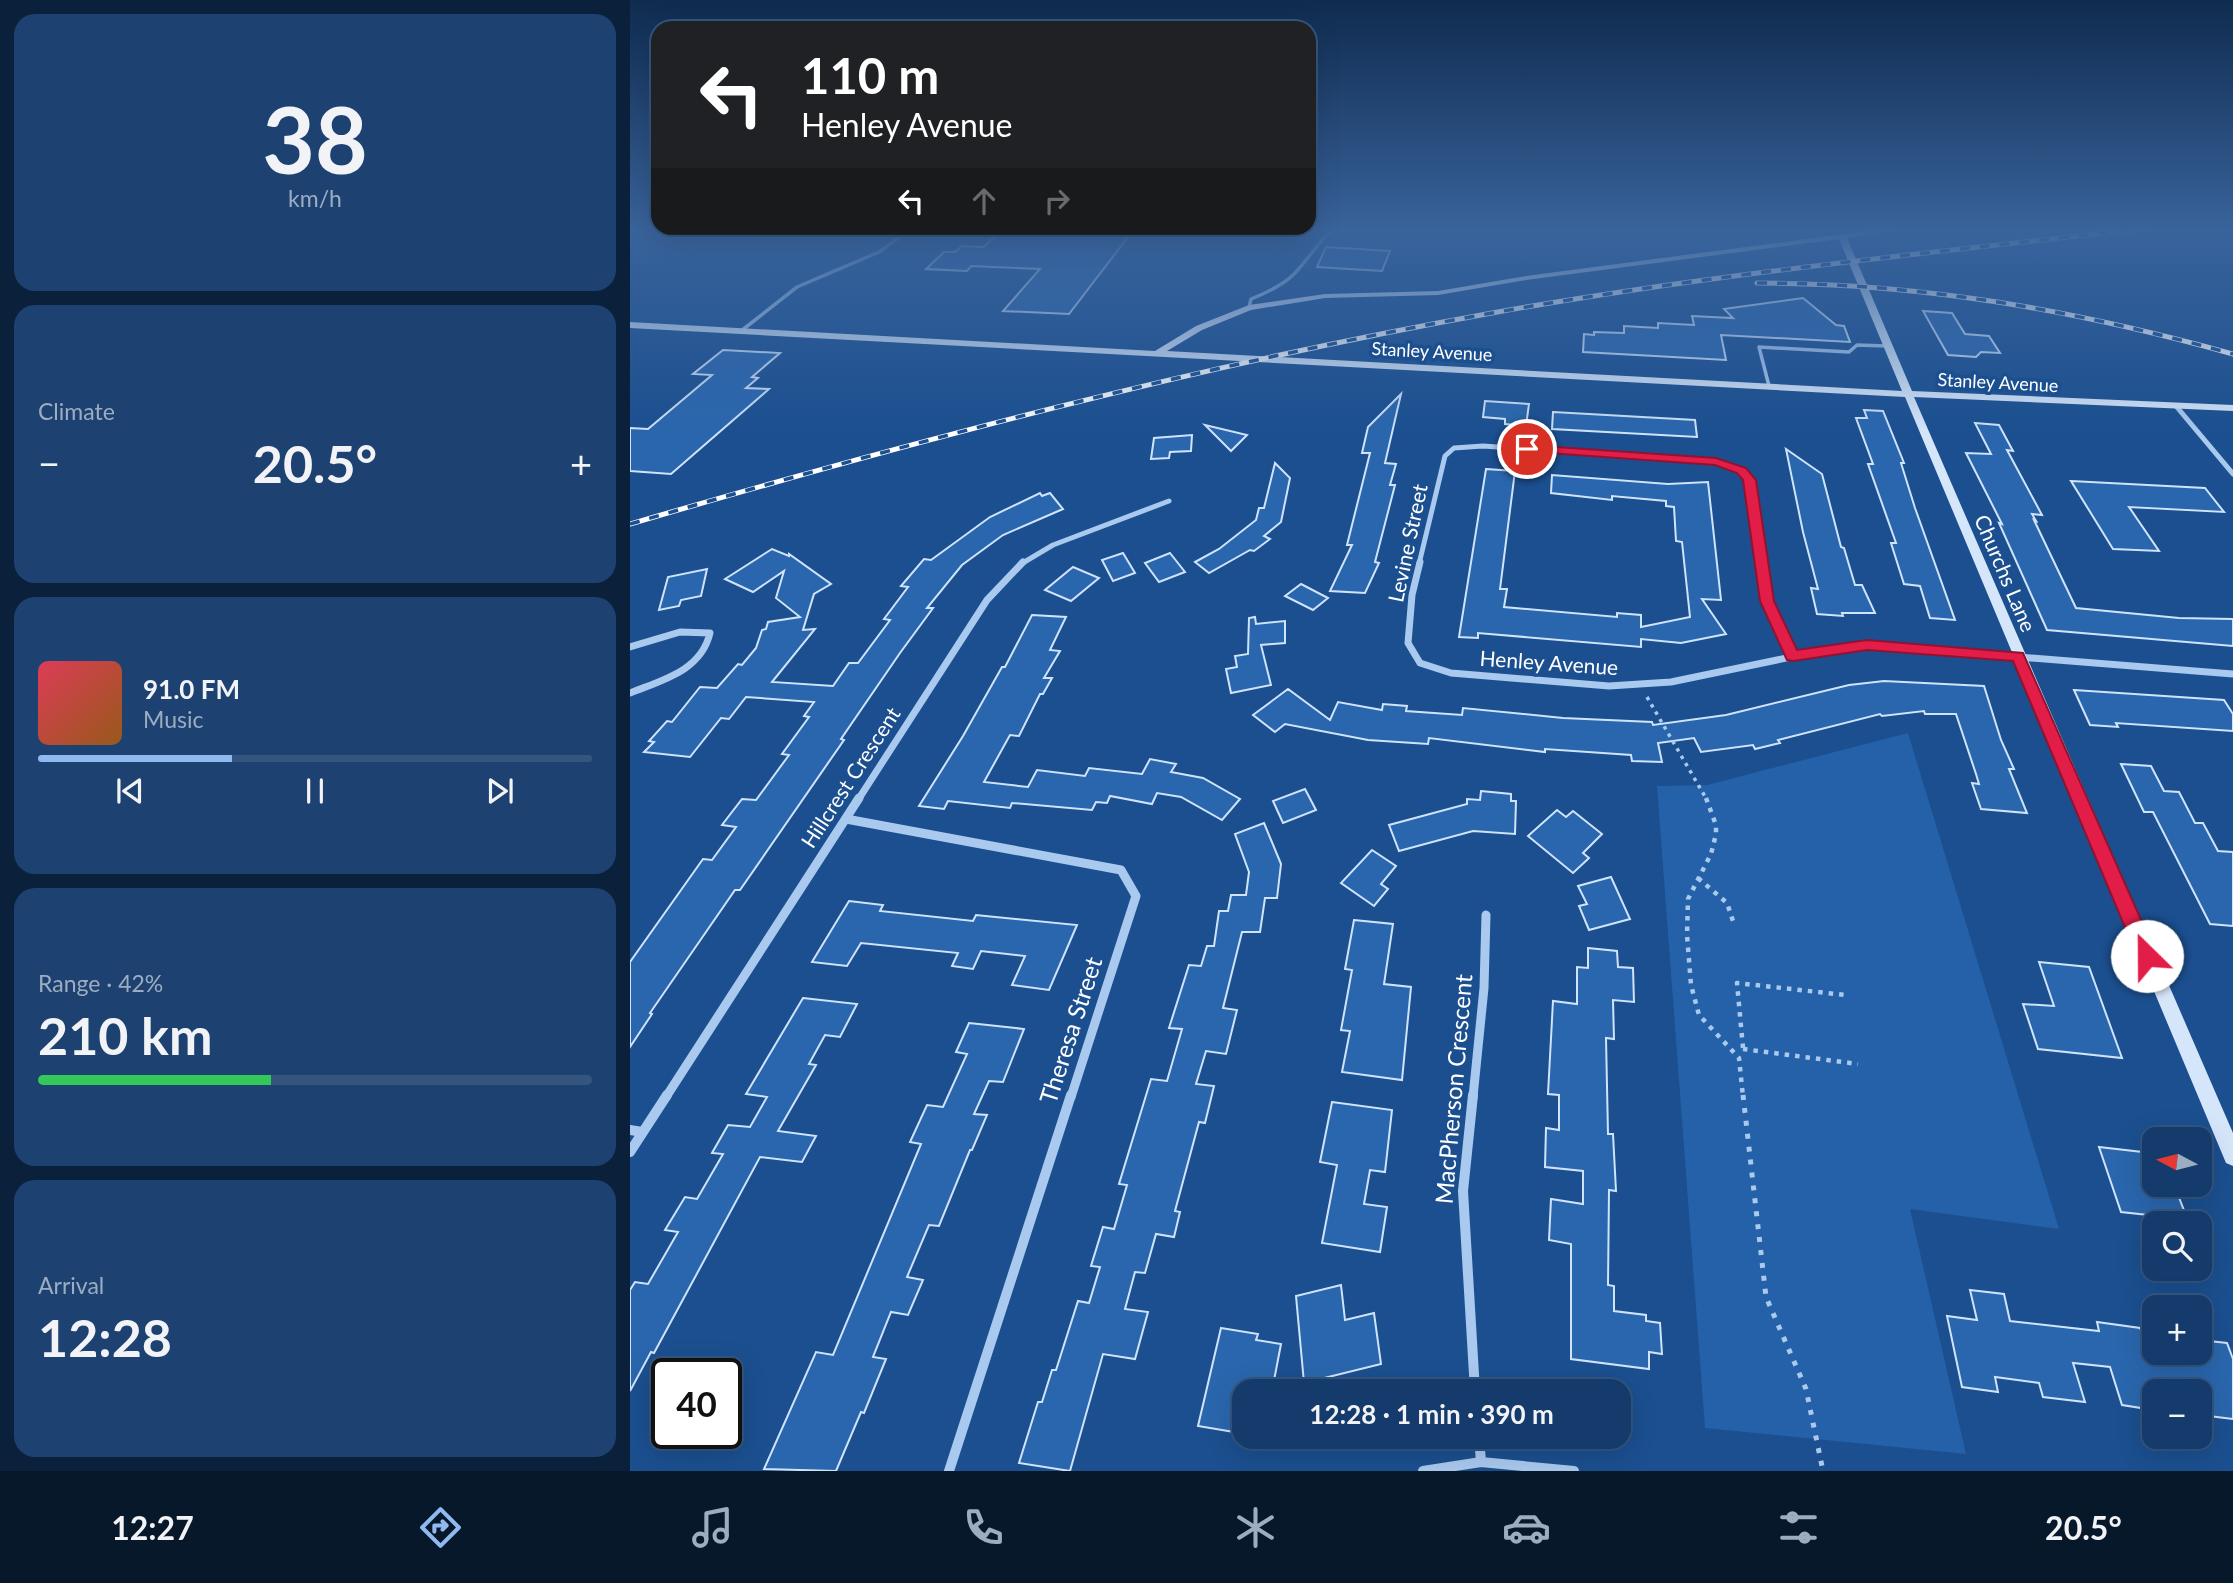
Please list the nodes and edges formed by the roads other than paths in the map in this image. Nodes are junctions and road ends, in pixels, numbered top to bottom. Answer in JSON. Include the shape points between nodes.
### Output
{"nodes":[{"id":1,"x":785,"y":297,"type":"edge"},
{"id":2,"x":1257,"y":297,"type":"edge"},
{"id":3,"x":1321,"y":297,"type":"edge"},
{"id":4,"x":1867,"y":297,"type":"edge"},
{"id":5,"x":1249,"y":308,"type":"junction"},
{"id":6,"x":630,"y":325,"type":"edge"},
{"id":7,"x":741,"y":331,"type":"junction"},
{"id":8,"x":1888,"y":346,"type":"junction"},
{"id":9,"x":1159,"y":352,"type":"junction"},
{"id":10,"x":1769,"y":386,"type":"junction"},
{"id":11,"x":1908,"y":394,"type":"junction"},
{"id":12,"x":2176,"y":406,"type":"junction"},
{"id":13,"x":2233,"y":408,"type":"edge"},
{"id":14,"x":2233,"y":474,"type":"edge"},
{"id":15,"x":1169,"y":500,"type":"dead end"},
{"id":16,"x":630,"y":646,"type":"edge"},
{"id":17,"x":1793,"y":656,"type":"junction"},
{"id":18,"x":2018,"y":656,"type":"junction"},
{"id":19,"x":1451,"y":673,"type":"joint"},
{"id":20,"x":2233,"y":674,"type":"edge"},
{"id":21,"x":630,"y":693,"type":"edge"},
{"id":22,"x":846,"y":819,"type":"junction"},
{"id":23,"x":1486,"y":915,"type":"dead end"},
{"id":24,"x":630,"y":1130,"type":"edge"},
{"id":25,"x":642,"y":1132,"type":"junction"},
{"id":26,"x":630,"y":1152,"type":"edge"},
{"id":27,"x":2233,"y":1156,"type":"edge"},
{"id":28,"x":1474,"y":1379,"type":"edge"},
{"id":29,"x":1480,"y":1449,"type":"edge"},
{"id":30,"x":1481,"y":1462,"type":"junction"},
{"id":31,"x":949,"y":1471,"type":"edge"},
{"id":32,"x":1423,"y":1471,"type":"edge"},
{"id":33,"x":1574,"y":1471,"type":"edge"}],
"edges":[{"from":1,"to":7,"type":"lane"},
{"from":2,"to":5,"type":"lane"},
{"from":3,"to":5,"type":"street"},
{"from":4,"to":8,"type":"street","name":"Churchs Lane"},
{"from":5,"to":9,"type":"street","via":[[1199,328]]},
{"from":6,"to":7,"type":"street","name":"Stanley Avenue"},
{"from":7,"to":9,"type":"street","name":"Stanley Avenue"},
{"from":8,"to":10,"type":"lane","via":[[1857,345],[1849,352],[1759,347]]},
{"from":8,"to":11,"type":"street","name":"Churchs Lane"},
{"from":9,"to":10,"type":"street","name":"Stanley Avenue"},
{"from":10,"to":11,"type":"street","name":"Stanley Avenue"},
{"from":11,"to":12,"type":"street","name":"Stanley Avenue"},
{"from":11,"to":18,"type":"street","name":"Churchs Lane"},
{"from":12,"to":13,"type":"street","name":"Stanley Avenue"},
{"from":12,"to":14,"type":"street"},
{"from":15,"to":22,"type":"street","name":"Hillcrest Crescent","via":[[1054,545],[1022,563],[987,600]]},
{"from":16,"to":21,"type":"street","via":[[678,631],[710,633],[704,656]]},
{"from":17,"to":18,"type":"street","name":"Henley Avenue","via":[[1867,645]]},
{"from":17,"to":19,"type":"street","name":"Henley Avenue","via":[[1671,682],[1609,686]]},
{"from":17,"to":19,"type":"street","name":"Levine Street","via":[[1767,601],[1749,480],[1742,470],[1716,462],[1502,447],[1454,448],[1445,456],[1412,595],[1408,643],[1420,663]]},
{"from":18,"to":20,"type":"street","name":"Henley Avenue"},
{"from":18,"to":27,"type":"street","name":"Churchs Lane"},
{"from":22,"to":25,"type":"street","name":"Hillcrest Crescent"},
{"from":22,"to":31,"type":"street","name":"Theresa Street","via":[[1121,870],[1136,896]]},
{"from":23,"to":28,"type":"street","name":"MacPherson Crescent","via":[[1484,988],[1462,1191]]},
{"from":24,"to":25,"type":"street"},
{"from":25,"to":26,"type":"street","name":"Hillcrest Crescent"},
{"from":29,"to":30,"type":"street"},
{"from":30,"to":32,"type":"street"},
{"from":30,"to":33,"type":"street"}]}
